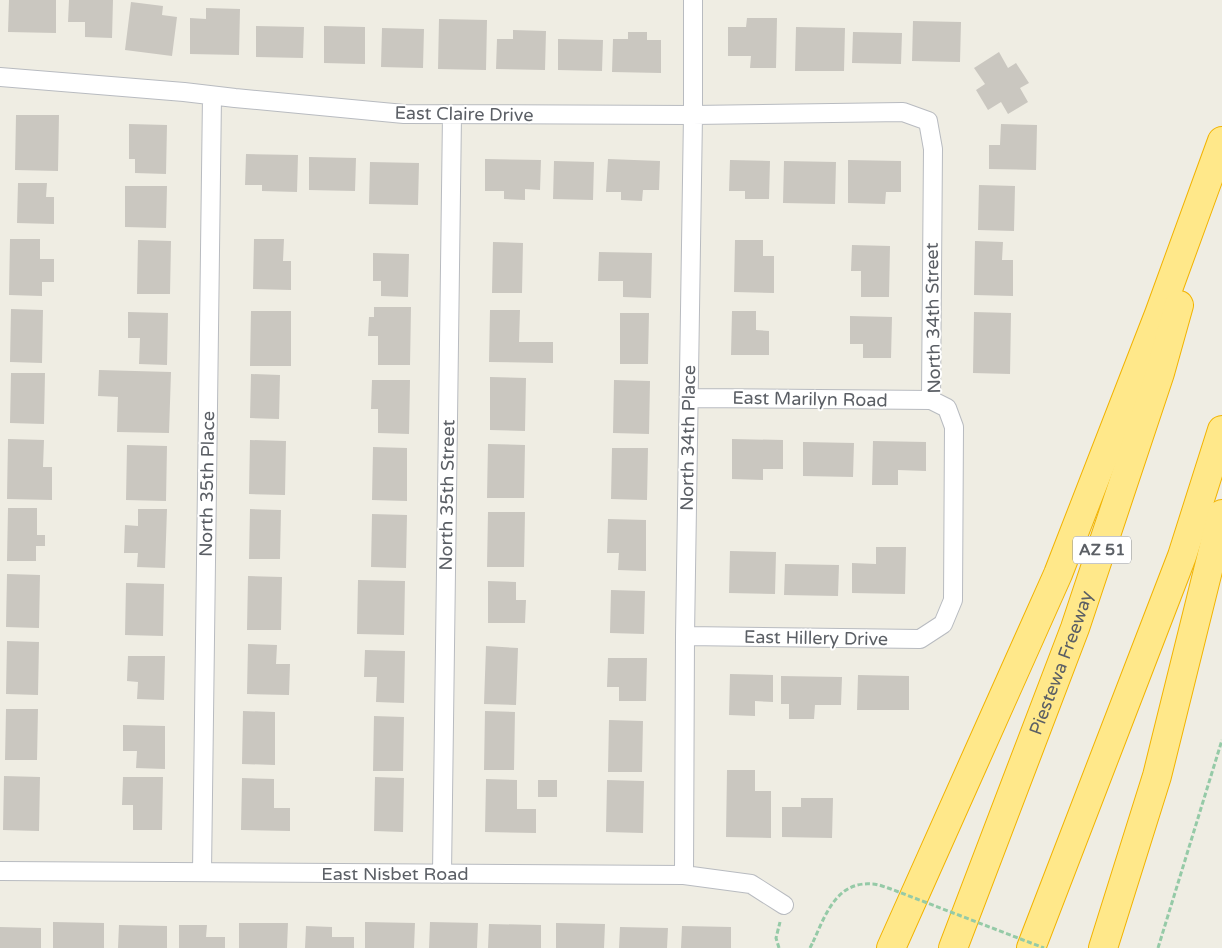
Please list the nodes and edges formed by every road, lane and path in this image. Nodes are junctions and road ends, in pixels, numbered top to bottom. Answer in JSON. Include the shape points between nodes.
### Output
{"nodes":[{"id":1,"x":693,"y":0,"type":"edge"},
{"id":2,"x":0,"y":77,"type":"edge"},
{"id":3,"x":212,"y":96,"type":"junction"},
{"id":4,"x":452,"y":115,"type":"junction"},
{"id":5,"x":693,"y":115,"type":"junction"},
{"id":6,"x":928,"y":121,"type":"joint"},
{"id":7,"x":1222,"y":142,"type":"edge"},
{"id":8,"x":689,"y":398,"type":"junction"},
{"id":9,"x":931,"y":400,"type":"junction"},
{"id":10,"x":1222,"y":430,"type":"edge"},
{"id":11,"x":1222,"y":514,"type":"edge"},
{"id":12,"x":943,"y":624,"type":"joint"},
{"id":13,"x":685,"y":636,"type":"junction"},
{"id":14,"x":1222,"y":740,"type":"edge"},
{"id":15,"x":0,"y":871,"type":"edge"},
{"id":16,"x":202,"y":872,"type":"junction"},
{"id":17,"x":442,"y":874,"type":"junction"},
{"id":18,"x":684,"y":875,"type":"junction"},
{"id":19,"x":784,"y":905,"type":"joint"},
{"id":20,"x":779,"y":948,"type":"edge"},
{"id":21,"x":810,"y":948,"type":"edge"},
{"id":22,"x":891,"y":948,"type":"edge"},
{"id":23,"x":953,"y":948,"type":"edge"},
{"id":24,"x":1031,"y":948,"type":"edge"},
{"id":25,"x":1044,"y":948,"type":"edge"},
{"id":26,"x":1104,"y":948,"type":"edge"},
{"id":27,"x":1158,"y":948,"type":"edge"}],
"edges":[{"from":1,"to":5,"type":"street","name":"North 34th Place"},
{"from":2,"to":3,"type":"street","name":"East Claire Drive"},
{"from":3,"to":4,"type":"street","name":"East Claire Drive","via":[[404,114]]},
{"from":3,"to":16,"type":"street","name":"North 35th Place"},
{"from":4,"to":5,"type":"street","name":"East Claire Drive"},
{"from":4,"to":17,"type":"street","name":"North 35th Street"},
{"from":5,"to":6,"type":"street","name":"East Claire Drive","via":[[902,112]]},
{"from":5,"to":8,"type":"street","name":"North 34th Place"},
{"from":6,"to":9,"type":"street","name":"North 34th Street","via":[[933,148]]},
{"from":7,"to":22,"type":"highway","via":[[1058,574]]},
{"from":7,"to":23,"type":"highway","name":"Piestewa Freeway","number":"AZ 51","via":[[1160,374],[1079,619]]},
{"from":8,"to":9,"type":"street","name":"East Marilyn Road"},
{"from":8,"to":13,"type":"street","name":"North 34th Place"},
{"from":9,"to":12,"type":"street","name":"North 34th Street","via":[[947,408],[954,427],[954,600]]},
{"from":10,"to":24,"type":"highway","via":[[1182,556]]},
{"from":11,"to":26,"type":"highway","via":[[1157,776]]},
{"from":12,"to":13,"type":"street","name":"East Hillery Drive","via":[[920,639]]},
{"from":13,"to":18,"type":"street","name":"North 34th Place"},
{"from":14,"to":27,"type":"path"},
{"from":15,"to":16,"type":"street","name":"East Nisbet Road"},
{"from":16,"to":17,"type":"street","name":"East Nisbet Road"},
{"from":17,"to":18,"type":"street","name":"East Nisbet Road"},
{"from":18,"to":19,"type":"street","name":"East Nisbet Road","via":[[751,884]]},
{"from":19,"to":20,"type":"path","via":[[776,938]]},
{"from":21,"to":25,"type":"path","bridge":true,"via":[[829,907],[838,896],[850,887],[873,884]]}]}
